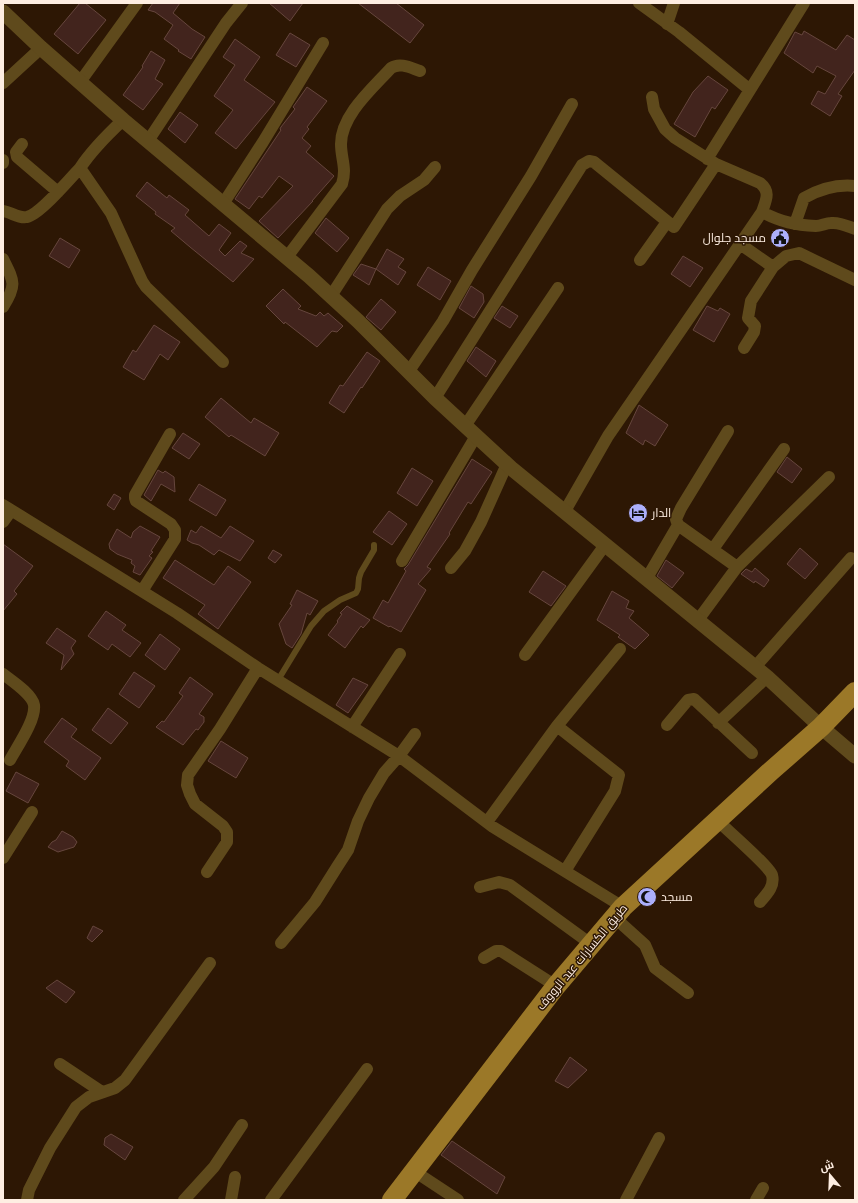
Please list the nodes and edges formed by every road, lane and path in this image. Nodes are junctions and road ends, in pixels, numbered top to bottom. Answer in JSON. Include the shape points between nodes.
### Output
{"nodes":[{"id":1,"x":137,"y":3,"type":"edge"},
{"id":2,"x":242,"y":3,"type":"edge"},
{"id":3,"x":638,"y":3,"type":"edge"},
{"id":4,"x":674,"y":3,"type":"edge"},
{"id":5,"x":804,"y":3,"type":"edge"},
{"id":6,"x":3,"y":12,"type":"edge"},
{"id":7,"x":667,"y":24,"type":"junction"},
{"id":8,"x":324,"y":43,"type":"dead end"},
{"id":9,"x":41,"y":48,"type":"junction"},
{"id":10,"x":420,"y":71,"type":"dead end"},
{"id":11,"x":80,"y":82,"type":"junction"},
{"id":12,"x":3,"y":83,"type":"edge"},
{"id":13,"x":750,"y":90,"type":"junction"},
{"id":14,"x":652,"y":97,"type":"dead end"},
{"id":15,"x":572,"y":104,"type":"dead end"},
{"id":16,"x":123,"y":120,"type":"junction"},
{"id":17,"x":148,"y":141,"type":"junction"},
{"id":18,"x":22,"y":144,"type":"dead end"},
{"id":19,"x":3,"y":160,"type":"edge"},
{"id":20,"x":711,"y":161,"type":"junction"},
{"id":21,"x":3,"y":163,"type":"edge"},
{"id":22,"x":435,"y":167,"type":"dead end"},
{"id":23,"x":80,"y":168,"type":"junction"},
{"id":24,"x":855,"y":186,"type":"edge"},
{"id":25,"x":58,"y":192,"type":"junction"},
{"id":26,"x":223,"y":204,"type":"junction"},
{"id":27,"x":3,"y":211,"type":"edge"},
{"id":28,"x":762,"y":212,"type":"junction"},
{"id":29,"x":667,"y":222,"type":"junction"},
{"id":30,"x":795,"y":224,"type":"junction"},
{"id":31,"x":855,"y":229,"type":"edge"},
{"id":32,"x":740,"y":244,"type":"junction"},
{"id":33,"x":287,"y":257,"type":"junction"},
{"id":34,"x":3,"y":259,"type":"edge"},
{"id":35,"x":640,"y":260,"type":"dead end"},
{"id":36,"x":773,"y":267,"type":"junction"},
{"id":37,"x":855,"y":280,"type":"edge"},
{"id":38,"x":558,"y":288,"type":"dead end"},
{"id":39,"x":331,"y":296,"type":"junction"},
{"id":40,"x":3,"y":307,"type":"edge"},
{"id":41,"x":744,"y":348,"type":"dead end"},
{"id":42,"x":223,"y":362,"type":"dead end"},
{"id":43,"x":409,"y":371,"type":"junction"},
{"id":44,"x":435,"y":398,"type":"junction"},
{"id":45,"x":471,"y":431,"type":"junction"},
{"id":46,"x":728,"y":431,"type":"dead end"},
{"id":47,"x":170,"y":434,"type":"dead end"},
{"id":48,"x":784,"y":449,"type":"dead end"},
{"id":49,"x":506,"y":464,"type":"junction"},
{"id":50,"x":829,"y":477,"type":"dead end"},
{"id":51,"x":7,"y":508,"type":"edge"},
{"id":52,"x":565,"y":511,"type":"junction"},
{"id":53,"x":3,"y":522,"type":"edge"},
{"id":54,"x":678,"y":525,"type":"junction"},
{"id":55,"x":374,"y":545,"type":"dead end"},
{"id":56,"x":605,"y":545,"type":"junction"},
{"id":57,"x":713,"y":549,"type":"junction"},
{"id":58,"x":851,"y":558,"type":"dead end"},
{"id":59,"x":402,"y":561,"type":"dead end"},
{"id":60,"x":737,"y":567,"type":"junction"},
{"id":61,"x":451,"y":568,"type":"dead end"},
{"id":62,"x":647,"y":578,"type":"junction"},
{"id":63,"x":142,"y":591,"type":"junction"},
{"id":64,"x":698,"y":620,"type":"junction"},
{"id":65,"x":620,"y":649,"type":"dead end"},
{"id":66,"x":400,"y":654,"type":"dead end"},
{"id":67,"x":525,"y":655,"type":"dead end"},
{"id":68,"x":755,"y":667,"type":"junction"},
{"id":69,"x":258,"y":668,"type":"junction"},
{"id":70,"x":3,"y":674,"type":"edge"},
{"id":71,"x":767,"y":677,"type":"junction"},
{"id":72,"x":278,"y":680,"type":"junction"},
{"id":73,"x":855,"y":692,"type":"edge"},
{"id":74,"x":718,"y":723,"type":"junction"},
{"id":75,"x":667,"y":725,"type":"dead end"},
{"id":76,"x":557,"y":726,"type":"junction"},
{"id":77,"x":352,"y":727,"type":"junction"},
{"id":78,"x":821,"y":727,"type":"junction"},
{"id":79,"x":415,"y":734,"type":"dead end"},
{"id":80,"x":752,"y":754,"type":"dead end"},
{"id":81,"x":399,"y":756,"type":"junction"},
{"id":82,"x":855,"y":756,"type":"edge"},
{"id":83,"x":10,"y":760,"type":"dead end"},
{"id":84,"x":32,"y":812,"type":"dead end"},
{"id":85,"x":717,"y":820,"type":"junction"},
{"id":86,"x":487,"y":822,"type":"junction"},
{"id":87,"x":3,"y":858,"type":"edge"},
{"id":88,"x":564,"y":871,"type":"junction"},
{"id":89,"x":207,"y":872,"type":"dead end"},
{"id":90,"x":480,"y":887,"type":"dead end"},
{"id":91,"x":760,"y":902,"type":"dead end"},
{"id":92,"x":619,"y":912,"type":"junction"},
{"id":93,"x":281,"y":943,"type":"dead end"},
{"id":94,"x":591,"y":944,"type":"junction"},
{"id":95,"x":484,"y":958,"type":"dead end"},
{"id":96,"x":210,"y":963,"type":"dead end"},
{"id":97,"x":556,"y":986,"type":"junction"},
{"id":98,"x":688,"y":993,"type":"dead end"},
{"id":99,"x":60,"y":1064,"type":"dead end"},
{"id":100,"x":367,"y":1069,"type":"dead end"},
{"id":101,"x":102,"y":1092,"type":"junction"},
{"id":102,"x":242,"y":1125,"type":"dead end"},
{"id":103,"x":659,"y":1138,"type":"dead end"},
{"id":104,"x":414,"y":1171,"type":"junction"},
{"id":105,"x":235,"y":1177,"type":"dead end"},
{"id":106,"x":763,"y":1188,"type":"dead end"},
{"id":107,"x":27,"y":1200,"type":"edge"},
{"id":108,"x":184,"y":1200,"type":"edge"},
{"id":109,"x":231,"y":1200,"type":"edge"},
{"id":110,"x":271,"y":1200,"type":"edge"},
{"id":111,"x":392,"y":1200,"type":"edge"},
{"id":112,"x":458,"y":1200,"type":"edge"},
{"id":113,"x":626,"y":1200,"type":"edge"},
{"id":114,"x":756,"y":1200,"type":"edge"}],
"edges":[{"from":1,"to":11,"type":"street"},
{"from":2,"to":17,"type":"street"},
{"from":3,"to":7,"type":"street"},
{"from":4,"to":7,"type":"street"},
{"from":5,"to":13,"type":"street"},
{"from":6,"to":9,"type":"street"},
{"from":7,"to":13,"type":"street"},
{"from":8,"to":26,"type":"street"},
{"from":9,"to":11,"type":"street"},
{"from":9,"to":12,"type":"street"},
{"from":10,"to":33,"type":"street","via":[[395,65],[355,108],[342,130],[342,184]]},
{"from":11,"to":16,"type":"street"},
{"from":13,"to":20,"type":"street"},
{"from":14,"to":20,"type":"street","via":[[654,109],[666,129],[675,138]]},
{"from":15,"to":43,"type":"street","via":[[443,321]]},
{"from":16,"to":17,"type":"street"},
{"from":16,"to":23,"type":"street","via":[[105,136]]},
{"from":17,"to":26,"type":"street"},
{"from":18,"to":25,"type":"street","via":[[16,152],[17,157]]},
{"from":19,"to":21,"type":"street"},
{"from":20,"to":28,"type":"street","via":[[765,187],[768,195]]},
{"from":20,"to":29,"type":"street","via":[[674,227]]},
{"from":22,"to":39,"type":"street","via":[[424,180],[387,208]]},
{"from":23,"to":25,"type":"street"},
{"from":23,"to":42,"type":"street","via":[[111,213],[146,287]]},
{"from":24,"to":30,"type":"street","via":[[827,188],[804,198]]},
{"from":25,"to":27,"type":"street","via":[[36,213],[28,217]]},
{"from":26,"to":33,"type":"street"},
{"from":28,"to":30,"type":"street","via":[[778,220]]},
{"from":28,"to":32,"type":"street"},
{"from":29,"to":35,"type":"street"},
{"from":29,"to":44,"type":"street","via":[[594,162],[585,162]]},
{"from":30,"to":31,"type":"street","via":[[818,226],[832,223]]},
{"from":32,"to":36,"type":"street"},
{"from":32,"to":52,"type":"street","via":[[608,436]]},
{"from":33,"to":39,"type":"street"},
{"from":34,"to":40,"type":"street","via":[[12,276],[13,284],[12,292]]},
{"from":36,"to":37,"type":"street","via":[[786,256],[799,253]]},
{"from":36,"to":41,"type":"street","via":[[751,301],[748,318],[754,326],[754,332]]},
{"from":38,"to":45,"type":"street"},
{"from":39,"to":43,"type":"street"},
{"from":43,"to":44,"type":"street"},
{"from":44,"to":45,"type":"street"},
{"from":45,"to":49,"type":"street"},
{"from":45,"to":59,"type":"street"},
{"from":46,"to":54,"type":"street","via":[[681,508],[676,519]]},
{"from":47,"to":63,"type":"street","via":[[135,495],[136,501],[171,524],[175,530],[175,539]]},
{"from":48,"to":57,"type":"street"},
{"from":49,"to":52,"type":"street"},
{"from":49,"to":61,"type":"street","via":[[481,522],[465,551]]},
{"from":50,"to":60,"type":"street"},
{"from":51,"to":53,"type":"street"},
{"from":51,"to":63,"type":"street"},
{"from":52,"to":56,"type":"street"},
{"from":54,"to":57,"type":"street"},
{"from":54,"to":62,"type":"street"},
{"from":55,"to":72,"type":"lane","via":[[374,550],[359,578],[356,593],[324,611],[311,626]]},
{"from":56,"to":62,"type":"street"},
{"from":56,"to":67,"type":"street"},
{"from":57,"to":60,"type":"street"},
{"from":58,"to":68,"type":"street"},
{"from":60,"to":64,"type":"street"},
{"from":62,"to":64,"type":"street"},
{"from":63,"to":69,"type":"street"},
{"from":64,"to":68,"type":"street"},
{"from":65,"to":76,"type":"street"},
{"from":66,"to":77,"type":"street"},
{"from":68,"to":71,"type":"street"},
{"from":69,"to":72,"type":"street"},
{"from":69,"to":89,"type":"street","via":[[188,775],[187,785],[195,804],[227,832],[227,842]]},
{"from":70,"to":83,"type":"street","via":[[20,687],[34,704],[33,717]]},
{"from":71,"to":74,"type":"street"},
{"from":71,"to":78,"type":"street"},
{"from":72,"to":77,"type":"street"},
{"from":73,"to":78,"type":"main road","name":"طريق الكسارات عبد الرووف"},
{"from":74,"to":75,"type":"street","via":[[691,699]]},
{"from":74,"to":80,"type":"street"},
{"from":76,"to":86,"type":"street"},
{"from":76,"to":88,"type":"street","via":[[619,775],[614,791]]},
{"from":77,"to":81,"type":"street"},
{"from":78,"to":82,"type":"street"},
{"from":78,"to":85,"type":"main road","name":"طريق الكسارات عبد الرووف"},
{"from":79,"to":81,"type":"street"},
{"from":81,"to":86,"type":"street"},
{"from":81,"to":93,"type":"street","via":[[384,773],[370,798],[358,821],[348,850],[315,902]]},
{"from":84,"to":87,"type":"street"},
{"from":85,"to":91,"type":"street","via":[[772,875],[772,889]]},
{"from":85,"to":92,"type":"main road","name":"طريق الكسارات عبد الرووف"},
{"from":86,"to":88,"type":"street"},
{"from":88,"to":92,"type":"street"},
{"from":90,"to":94,"type":"street","via":[[499,882],[510,884]]},
{"from":92,"to":94,"type":"main road","name":"طريق الكسارات عبد الرووف"},
{"from":92,"to":98,"type":"street","via":[[645,945],[655,968]]},
{"from":94,"to":97,"type":"main road","name":"طريق الكسارات عبد الرووف"},
{"from":95,"to":97,"type":"street","via":[[496,951],[502,951]]},
{"from":96,"to":101,"type":"street","via":[[125,1080],[115,1088]]},
{"from":97,"to":104,"type":"main road","name":"طريق الكسارات عبد الرووف"},
{"from":99,"to":101,"type":"street"},
{"from":100,"to":110,"type":"street"},
{"from":101,"to":107,"type":"street","via":[[88,1097],[76,1107],[50,1148],[29,1190]]},
{"from":102,"to":108,"type":"street","via":[[214,1167]]},
{"from":103,"to":113,"type":"street"},
{"from":104,"to":111,"type":"main road","name":"طريق الكسارات عبد الرووف"},
{"from":104,"to":112,"type":"street"},
{"from":105,"to":109,"type":"street"},
{"from":106,"to":114,"type":"street"}]}
